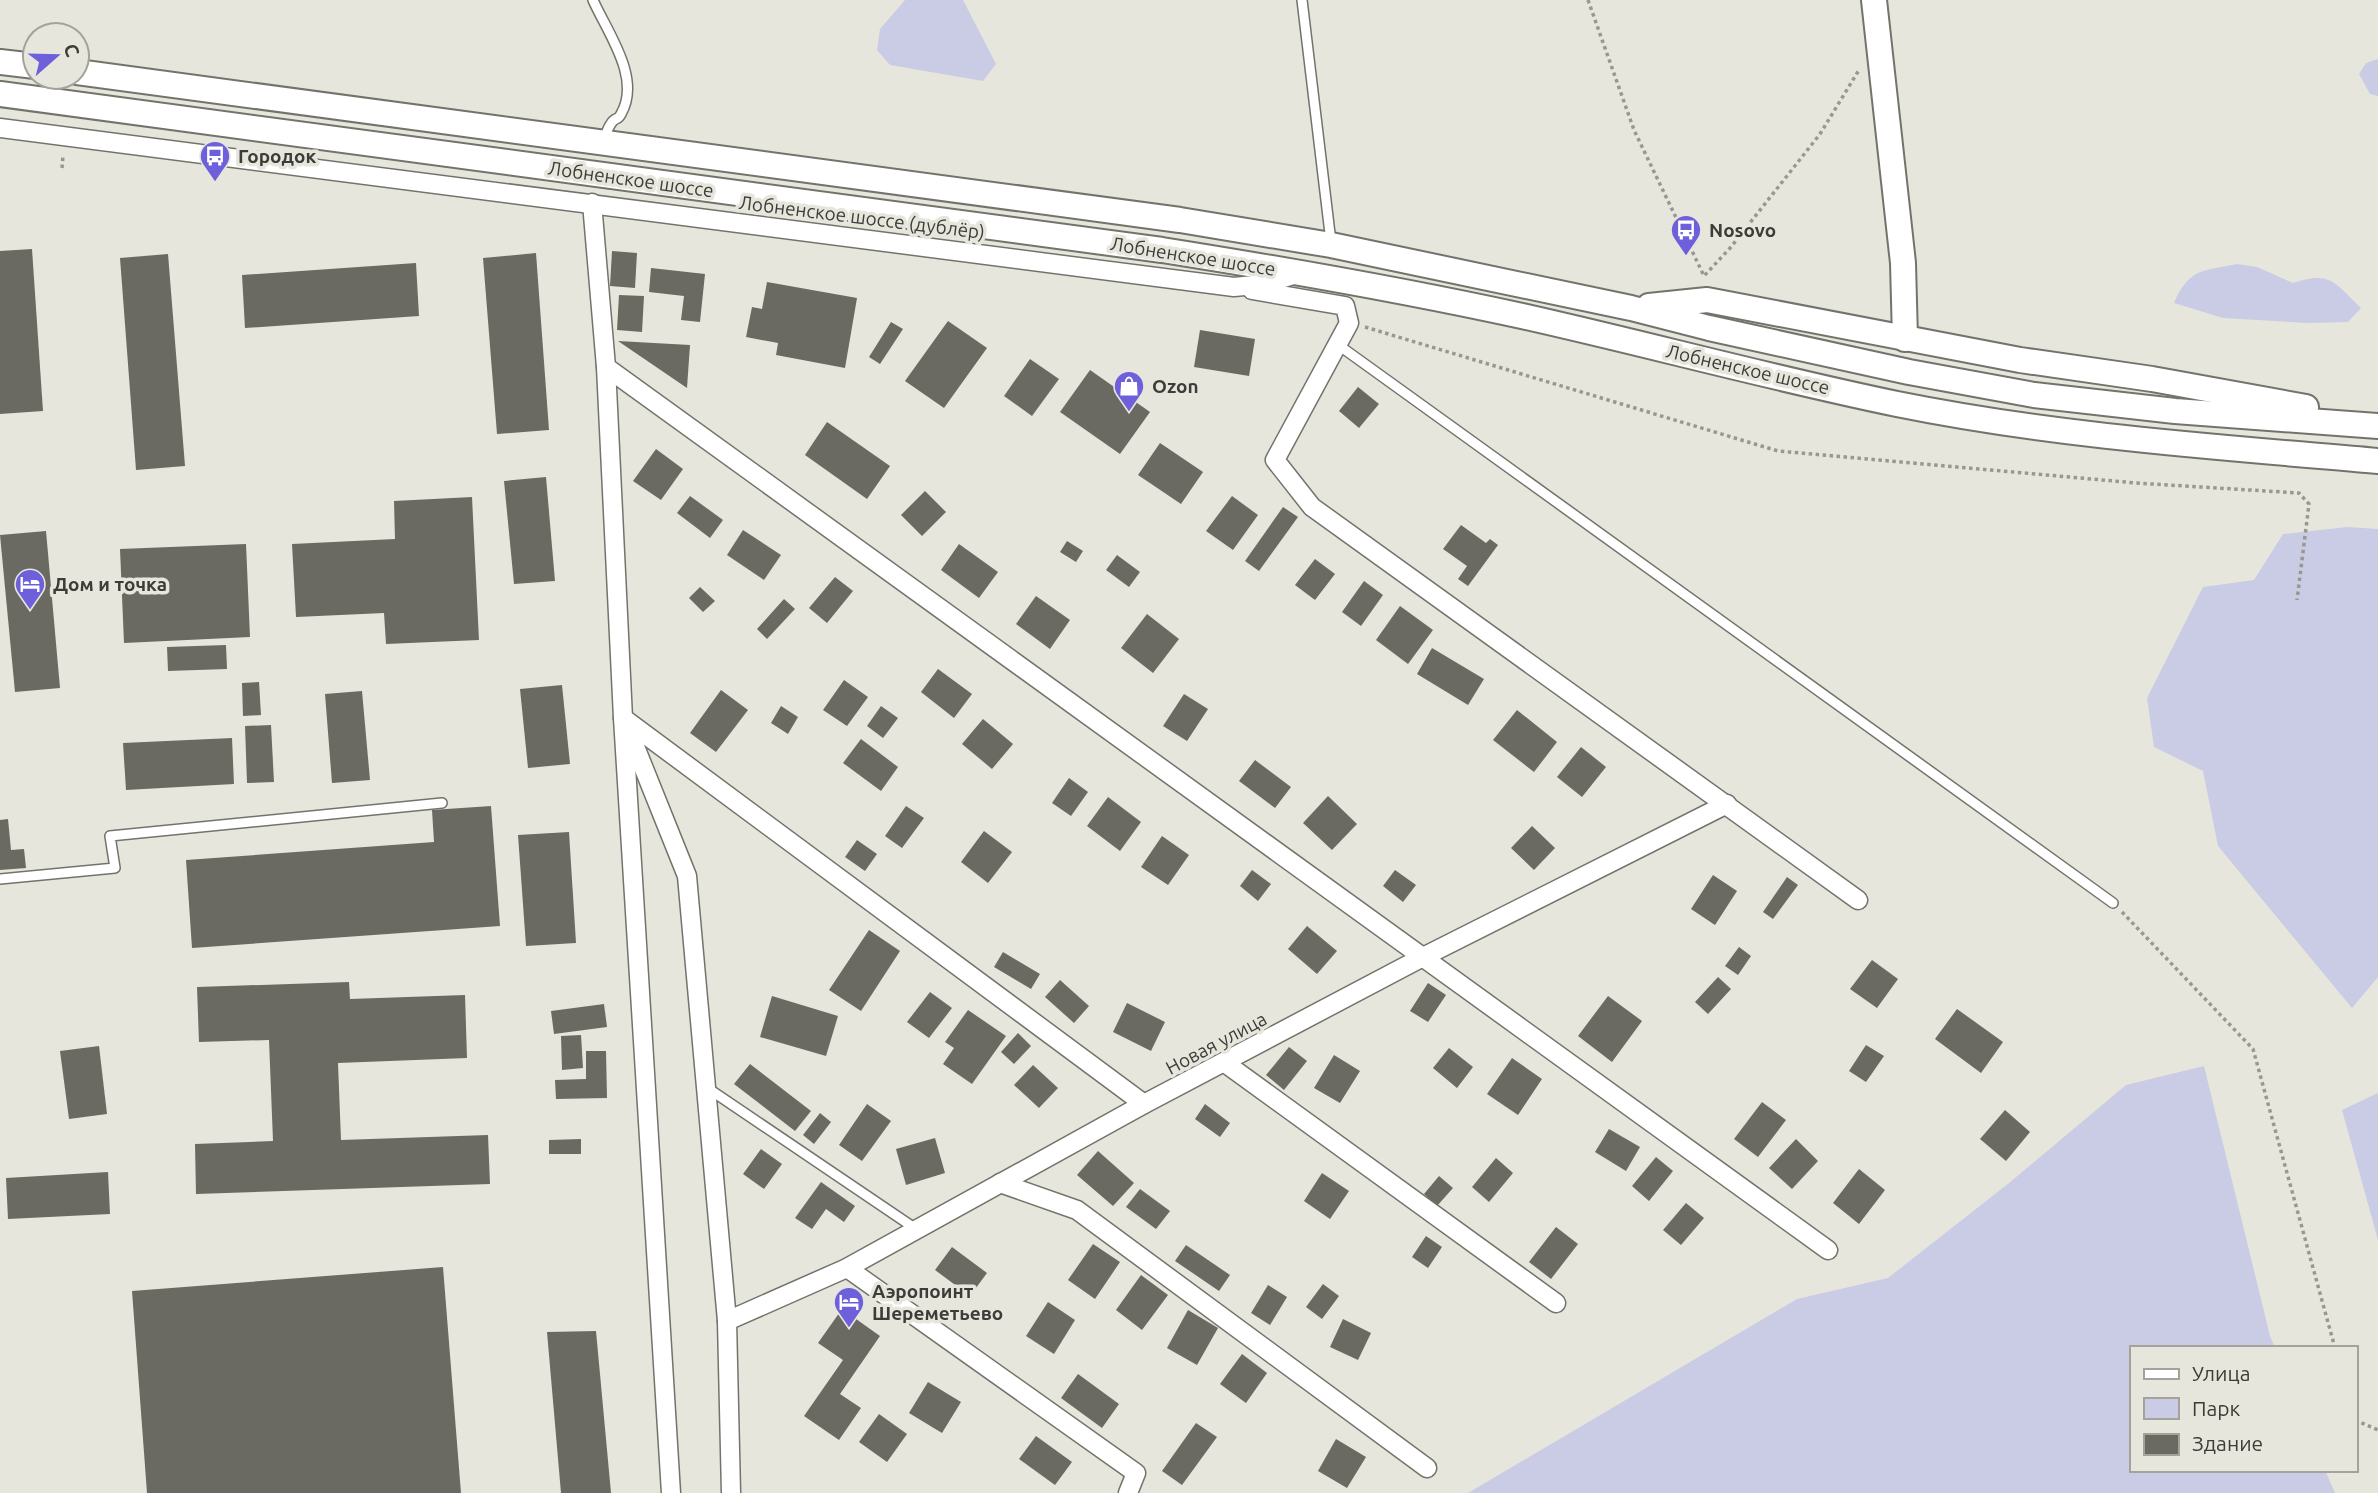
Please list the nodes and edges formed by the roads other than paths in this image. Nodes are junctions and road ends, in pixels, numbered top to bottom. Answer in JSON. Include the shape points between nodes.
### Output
{"nodes":[{"id":1,"x":593,"y":0,"type":"edge"},
{"id":2,"x":1302,"y":0,"type":"edge"},
{"id":3,"x":1874,"y":0,"type":"edge"},
{"id":4,"x":0,"y":62,"type":"edge"},
{"id":5,"x":21,"y":64,"type":"edge"},
{"id":6,"x":91,"y":74,"type":"edge"},
{"id":7,"x":0,"y":94,"type":"edge"},
{"id":8,"x":0,"y":128,"type":"edge"},
{"id":9,"x":602,"y":143,"type":"junction"},
{"id":10,"x":592,"y":202,"type":"junction"},
{"id":11,"x":1331,"y":245,"type":"junction"},
{"id":12,"x":1301,"y":272,"type":"junction"},
{"id":13,"x":1234,"y":287,"type":"junction"},
{"id":14,"x":1631,"y":308,"type":"junction"},
{"id":15,"x":1905,"y":339,"type":"junction"},
{"id":16,"x":1337,"y":344,"type":"junction"},
{"id":17,"x":606,"y":367,"type":"junction"},
{"id":18,"x":2378,"y":421,"type":"edge"},
{"id":19,"x":2378,"y":426,"type":"edge"},
{"id":20,"x":2378,"y":461,"type":"edge"},
{"id":21,"x":623,"y":718,"type":"junction"},
{"id":22,"x":442,"y":803,"type":"dead end"},
{"id":23,"x":1727,"y":804,"type":"junction"},
{"id":24,"x":0,"y":878,"type":"edge"},
{"id":25,"x":1857,"y":900,"type":"dead end"},
{"id":26,"x":2113,"y":903,"type":"road end"},
{"id":27,"x":1421,"y":958,"type":"junction"},
{"id":28,"x":1225,"y":1063,"type":"junction"},
{"id":29,"x":705,"y":1087,"type":"junction"},
{"id":30,"x":1144,"y":1104,"type":"junction"},
{"id":31,"x":1000,"y":1183,"type":"junction"},
{"id":32,"x":916,"y":1229,"type":"junction"},
{"id":33,"x":1828,"y":1250,"type":"dead end"},
{"id":34,"x":847,"y":1268,"type":"junction"},
{"id":35,"x":1556,"y":1303,"type":"dead end"},
{"id":36,"x":727,"y":1321,"type":"junction"},
{"id":37,"x":1427,"y":1468,"type":"dead end"},
{"id":38,"x":671,"y":1493,"type":"edge"},
{"id":39,"x":731,"y":1493,"type":"edge"},
{"id":40,"x":1128,"y":1493,"type":"edge"}],
"edges":[{"from":1,"to":9,"type":"lane","via":[[627,77],[620,116],[611,122]]},
{"from":2,"to":11,"type":"lane"},
{"from":3,"to":15,"type":"main road","via":[[1903,262]]},
{"from":4,"to":5,"type":"main road"},
{"from":6,"to":9,"type":"main road","name":"Лобненское шоссе"},
{"from":7,"to":12,"type":"main road","name":"Лобненское шоссе"},
{"from":8,"to":10,"type":"street","name":"Лобненское шоссе (дублёр)"},
{"from":9,"to":11,"type":"main road","name":"Лобненское шоссе","via":[[1180,220]]},
{"from":10,"to":13,"type":"street","name":"Лобненское шоссе (дублёр)"},
{"from":10,"to":17,"type":"street"},
{"from":11,"to":14,"type":"main road","name":"Лобненское шоссе"},
{"from":12,"to":13,"type":"street","name":"Лобненское шоссе (дублёр)","via":[[1264,284]]},
{"from":12,"to":20,"type":"main road","name":"Лобненское шоссе","via":[[1523,316],[1898,404],[2043,428]]},
{"from":13,"to":16,"type":"street","via":[[1345,306],[1349,323]]},
{"from":14,"to":15,"type":"main road","via":[[1707,300]]},
{"from":14,"to":19,"type":"main road","name":"Лобненское шоссе","via":[[1909,372],[2034,395]]},
{"from":15,"to":18,"type":"main road"},
{"from":16,"to":23,"type":"street","via":[[1275,460],[1311,507]]},
{"from":16,"to":26,"type":"lane"},
{"from":17,"to":21,"type":"street"},
{"from":17,"to":27,"type":"street"},
{"from":21,"to":29,"type":"street","via":[[687,876]]},
{"from":21,"to":30,"type":"street"},
{"from":21,"to":38,"type":"street"},
{"from":22,"to":24,"type":"lane","via":[[110,836],[115,868]]},
{"from":23,"to":25,"type":"street"},
{"from":23,"to":27,"type":"street","name":"Новая улица"},
{"from":27,"to":28,"type":"street","name":"Новая улица"},
{"from":27,"to":33,"type":"street"},
{"from":28,"to":30,"type":"street","name":"Новая улица"},
{"from":28,"to":35,"type":"street"},
{"from":29,"to":32,"type":"lane"},
{"from":29,"to":36,"type":"street"},
{"from":30,"to":31,"type":"street","name":"Новая улица"},
{"from":31,"to":32,"type":"street","name":"Новая улица"},
{"from":31,"to":37,"type":"street","via":[[1077,1210]]},
{"from":32,"to":34,"type":"street","name":"Новая улица"},
{"from":34,"to":36,"type":"street","name":"Новая улица"},
{"from":34,"to":40,"type":"street","via":[[1136,1473]]},
{"from":36,"to":39,"type":"street"}]}
